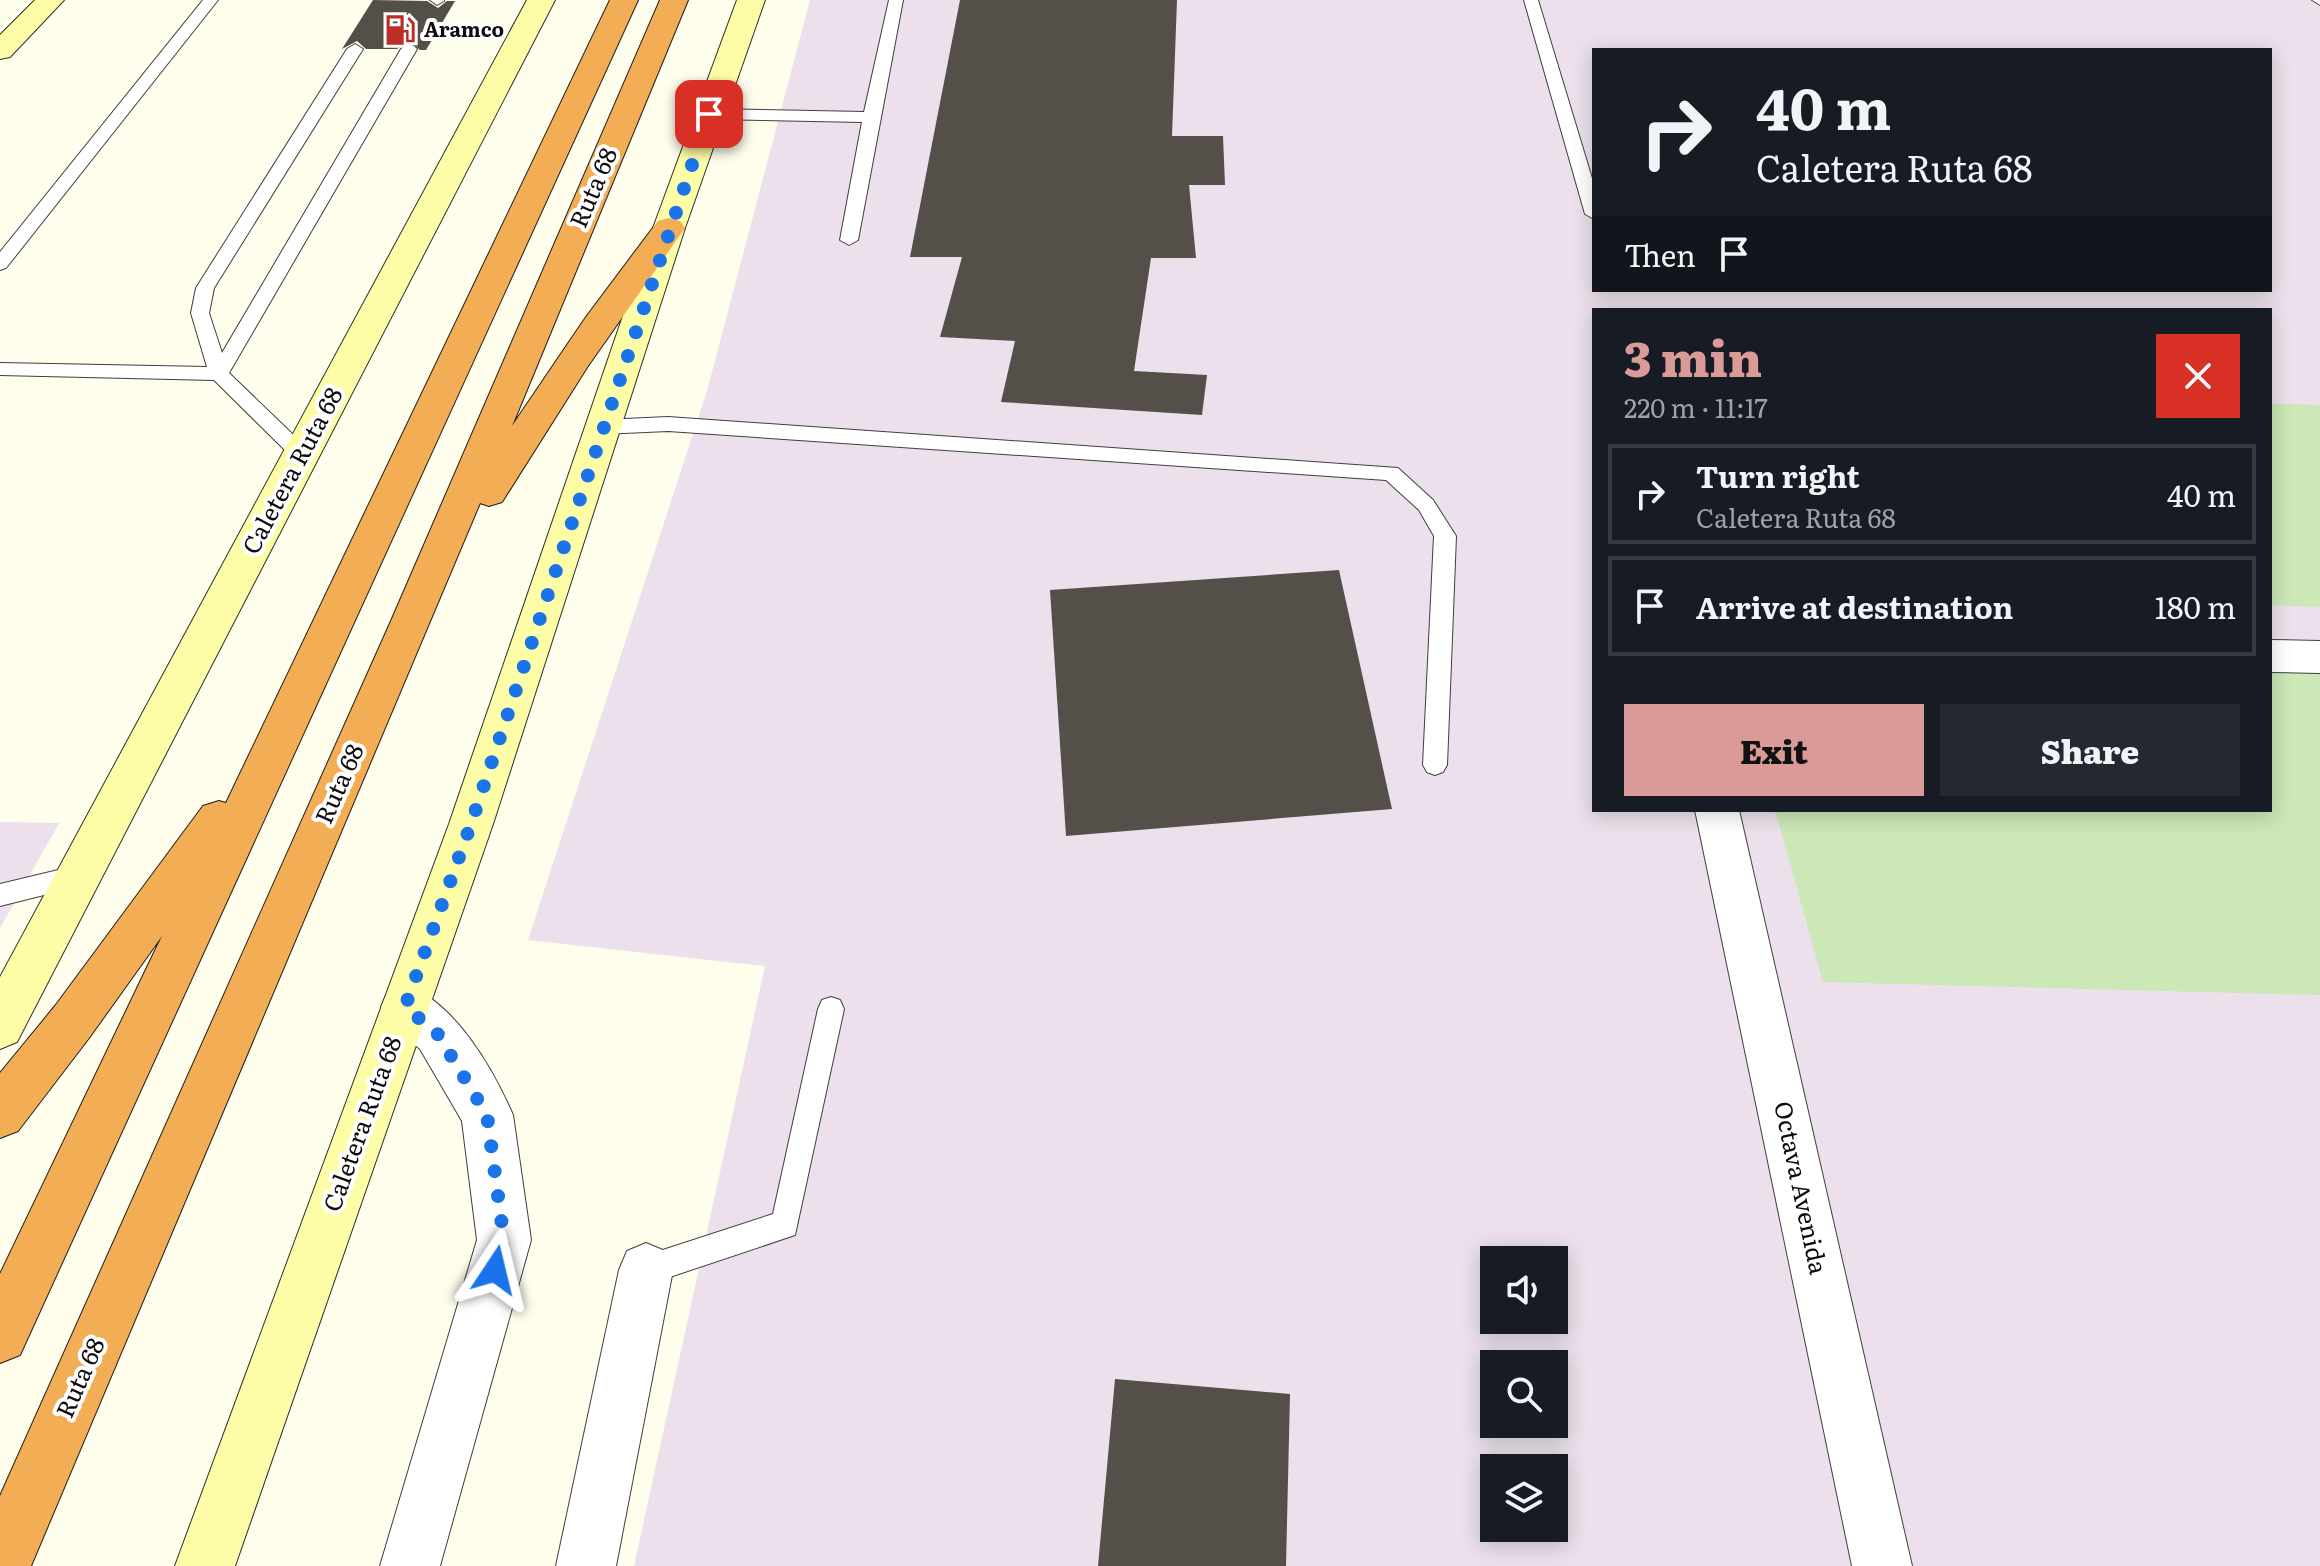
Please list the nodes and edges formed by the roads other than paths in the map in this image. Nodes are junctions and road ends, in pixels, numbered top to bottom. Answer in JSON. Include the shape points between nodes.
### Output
{"nodes":[{"id":1,"x":50,"y":0,"type":"edge"},
{"id":2,"x":211,"y":0,"type":"edge"},
{"id":3,"x":541,"y":0,"type":"edge"},
{"id":4,"x":624,"y":0,"type":"edge"},
{"id":5,"x":674,"y":0,"type":"edge"},
{"id":6,"x":751,"y":0,"type":"edge"},
{"id":7,"x":896,"y":0,"type":"edge"},
{"id":8,"x":1531,"y":0,"type":"edge"},
{"id":9,"x":355,"y":49,"type":"dead end"},
{"id":10,"x":409,"y":49,"type":"dead end"},
{"id":11,"x":0,"y":51,"type":"edge"},
{"id":12,"x":709,"y":114,"type":"junction"},
{"id":13,"x":871,"y":117,"type":"junction"},
{"id":14,"x":1592,"y":207,"type":"edge"},
{"id":15,"x":669,"y":228,"type":"junction"},
{"id":16,"x":849,"y":240,"type":"dead end"},
{"id":17,"x":0,"y":264,"type":"edge"},
{"id":18,"x":0,"y":369,"type":"edge"},
{"id":19,"x":219,"y":374,"type":"junction"},
{"id":20,"x":602,"y":427,"type":"junction"},
{"id":21,"x":302,"y":455,"type":"junction"},
{"id":22,"x":411,"y":621,"type":"junction"},
{"id":23,"x":2272,"y":656,"type":"edge"},
{"id":24,"x":2320,"y":657,"type":"edge"},
{"id":25,"x":290,"y":716,"type":"junction"},
{"id":26,"x":1435,"y":765,"type":"dead end"},
{"id":27,"x":1717,"y":812,"type":"edge"},
{"id":28,"x":79,"y":876,"type":"junction"},
{"id":29,"x":0,"y":895,"type":"edge"},
{"id":30,"x":405,"y":1007,"type":"junction"},
{"id":31,"x":831,"y":1009,"type":"dead end"},
{"id":32,"x":0,"y":1026,"type":"edge"},
{"id":33,"x":0,"y":1113,"type":"edge"},
{"id":34,"x":646,"y":1270,"type":"joint"},
{"id":35,"x":0,"y":1335,"type":"edge"},
{"id":36,"x":0,"y":1566,"type":"edge"},
{"id":37,"x":205,"y":1566,"type":"edge"},
{"id":38,"x":410,"y":1566,"type":"edge"},
{"id":39,"x":586,"y":1566,"type":"edge"},
{"id":40,"x":1882,"y":1566,"type":"edge"}],
"edges":[{"from":1,"to":11,"type":"main road"},
{"from":2,"to":17,"type":"lane"},
{"from":3,"to":21,"type":"main road","name":"Caletera Ruta 68"},
{"from":4,"to":25,"type":"highway"},
{"from":5,"to":22,"type":"highway","name":"Ruta 68"},
{"from":6,"to":12,"type":"main road","name":"Caletera Ruta 68"},
{"from":7,"to":13,"type":"lane"},
{"from":8,"to":14,"type":"lane"},
{"from":9,"to":19,"type":"lane","via":[[205,288],[200,313]]},
{"from":10,"to":19,"type":"lane"},
{"from":12,"to":13,"type":"lane"},
{"from":12,"to":15,"type":"main road","name":"Caletera Ruta 68"},
{"from":13,"to":16,"type":"lane"},
{"from":15,"to":20,"type":"main road","name":"Caletera Ruta 68"},
{"from":15,"to":22,"type":"highway","via":[[566,370]]},
{"from":18,"to":19,"type":"lane"},
{"from":19,"to":21,"type":"lane"},
{"from":20,"to":26,"type":"lane","via":[[668,424],[1391,473],[1426,505],[1445,536]]},
{"from":20,"to":30,"type":"main road","name":"Caletera Ruta 68"},
{"from":21,"to":28,"type":"main road","name":"Caletera Ruta 68"},
{"from":22,"to":36,"type":"highway","name":"Ruta 68"},
{"from":23,"to":24,"type":"street"},
{"from":25,"to":33,"type":"highway","via":[[170,889]]},
{"from":25,"to":35,"type":"highway"},
{"from":27,"to":40,"type":"street","name":"Octava Avenida"},
{"from":28,"to":29,"type":"lane"},
{"from":28,"to":32,"type":"main road","name":"Caletera Ruta 68"},
{"from":30,"to":37,"type":"main road","name":"Caletera Ruta 68"},
{"from":30,"to":38,"type":"street","via":[[437,1033],[487,1115],[504,1240]]},
{"from":31,"to":34,"type":"lane","via":[[785,1225]]},
{"from":34,"to":39,"type":"street"}]}
